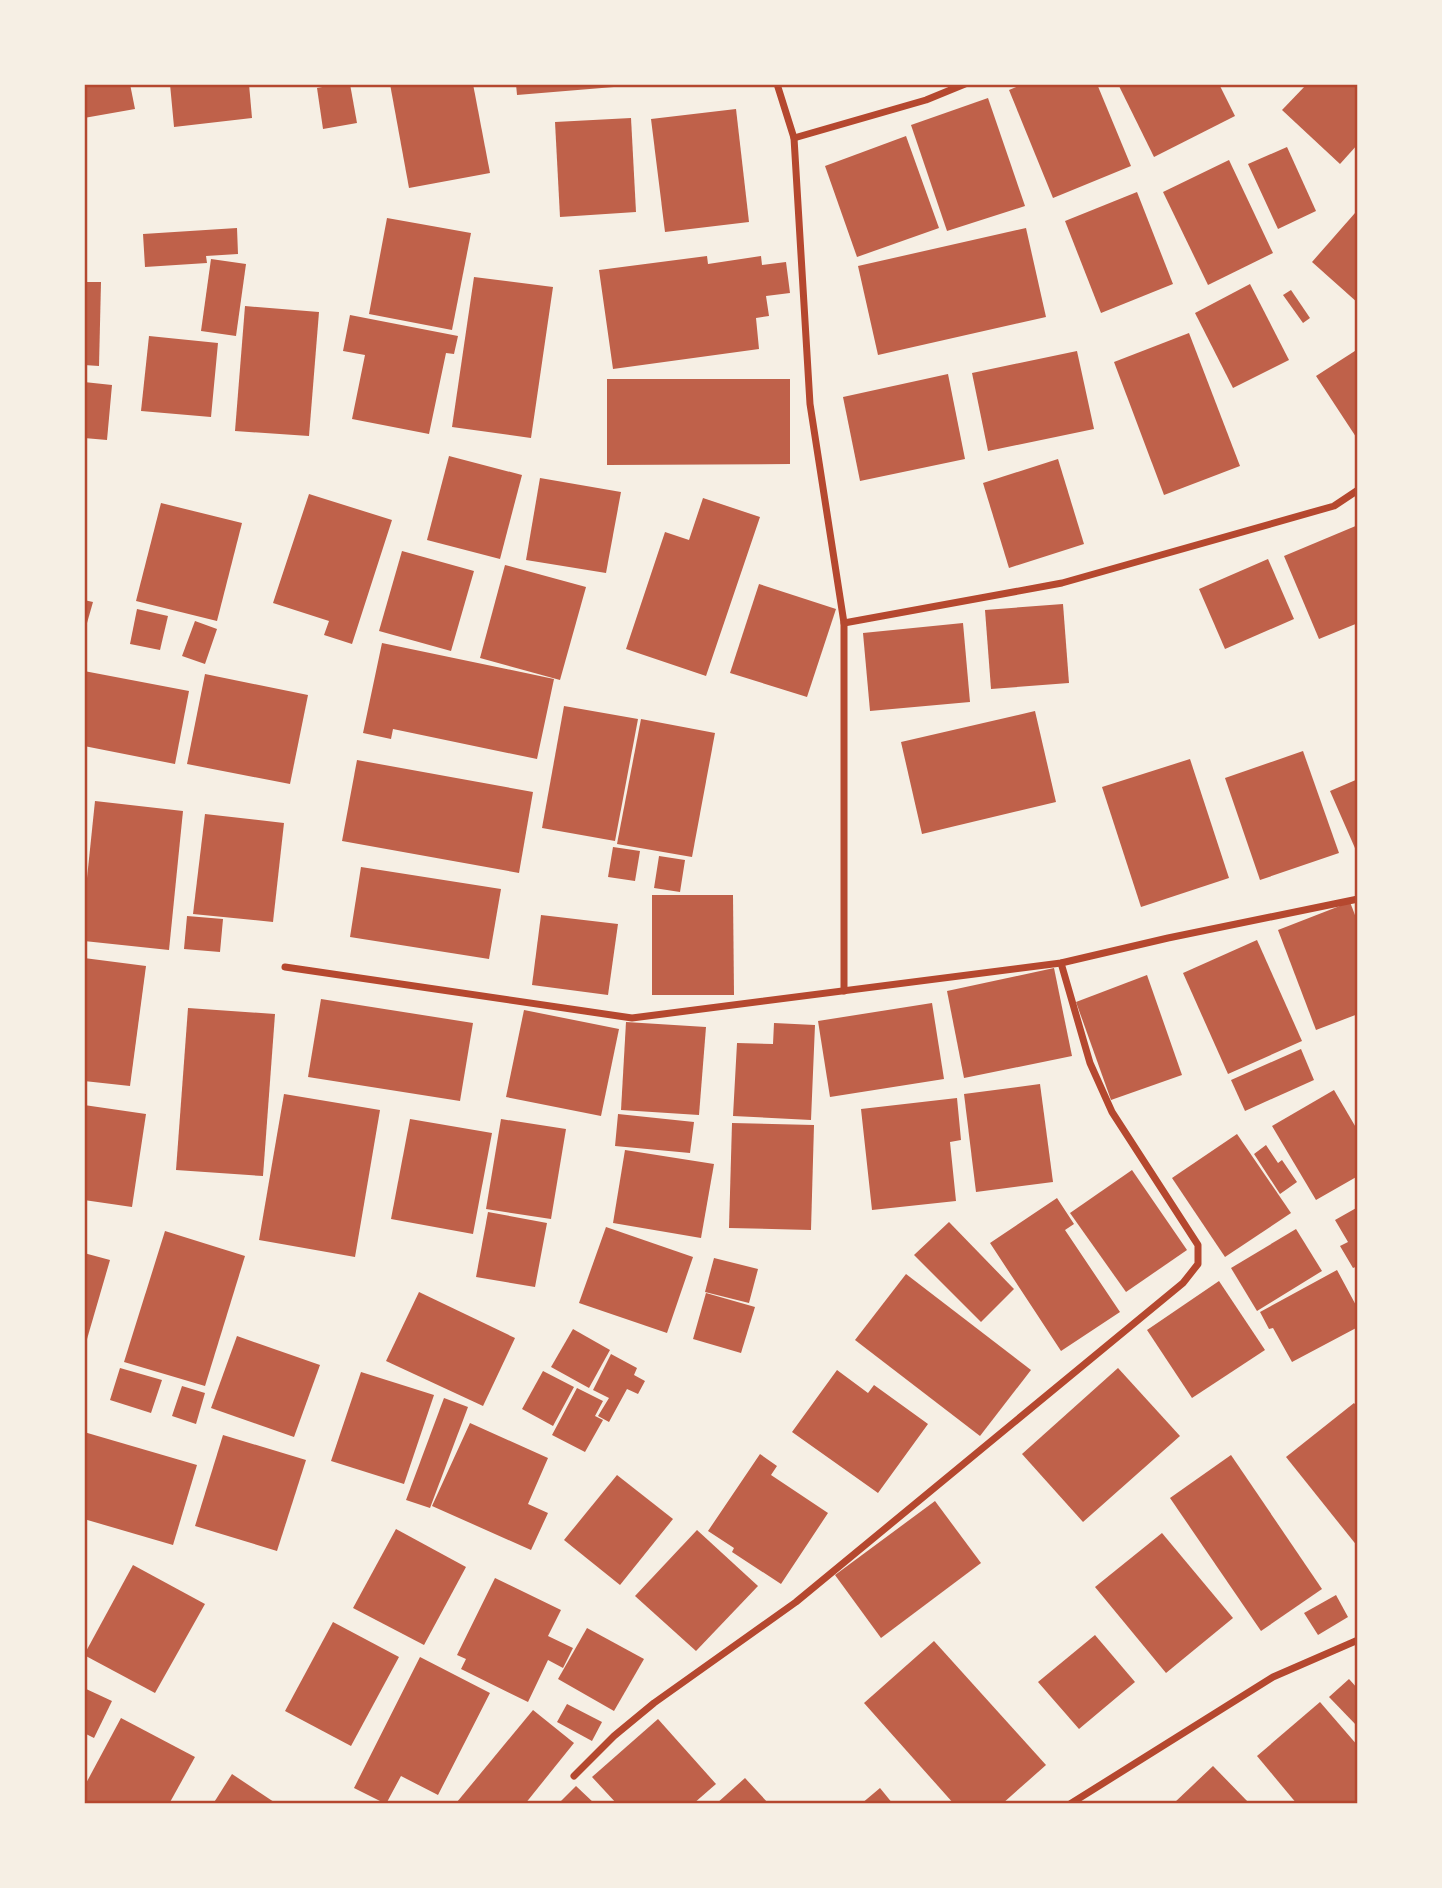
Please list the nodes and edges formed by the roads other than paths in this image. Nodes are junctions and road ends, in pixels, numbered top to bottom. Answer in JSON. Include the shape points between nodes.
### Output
{"nodes":[{"id":1,"x":778,"y":84,"type":"edge"},
{"id":2,"x":965,"y":84,"type":"edge"},
{"id":3,"x":794,"y":138,"type":"junction"},
{"id":4,"x":1358,"y":490,"type":"edge"},
{"id":5,"x":844,"y":623,"type":"junction"},
{"id":6,"x":1358,"y":899,"type":"edge"},
{"id":7,"x":1061,"y":962,"type":"junction"},
{"id":8,"x":285,"y":967,"type":"dead end"},
{"id":9,"x":844,"y":991,"type":"junction"},
{"id":10,"x":1358,"y":1640,"type":"edge"},
{"id":11,"x":574,"y":1776,"type":"dead end"},
{"id":12,"x":1070,"y":1804,"type":"edge"}],
"edges":[{"from":1,"to":3,"type":"street"},
{"from":2,"to":3,"type":"street","via":[[926,100]]},
{"from":3,"to":5,"type":"street","via":[[810,404]]},
{"from":4,"to":5,"type":"street","via":[[1334,506],[1062,583]]},
{"from":5,"to":9,"type":"street"},
{"from":6,"to":7,"type":"street"},
{"from":7,"to":9,"type":"street"},
{"from":7,"to":11,"type":"street","via":[[1090,1063],[1112,1112],[1198,1245],[1198,1264],[1183,1283],[796,1602],[637,1716]]},
{"from":8,"to":9,"type":"street","via":[[632,1018]]},
{"from":10,"to":12,"type":"street","via":[[1273,1677]]}]}
